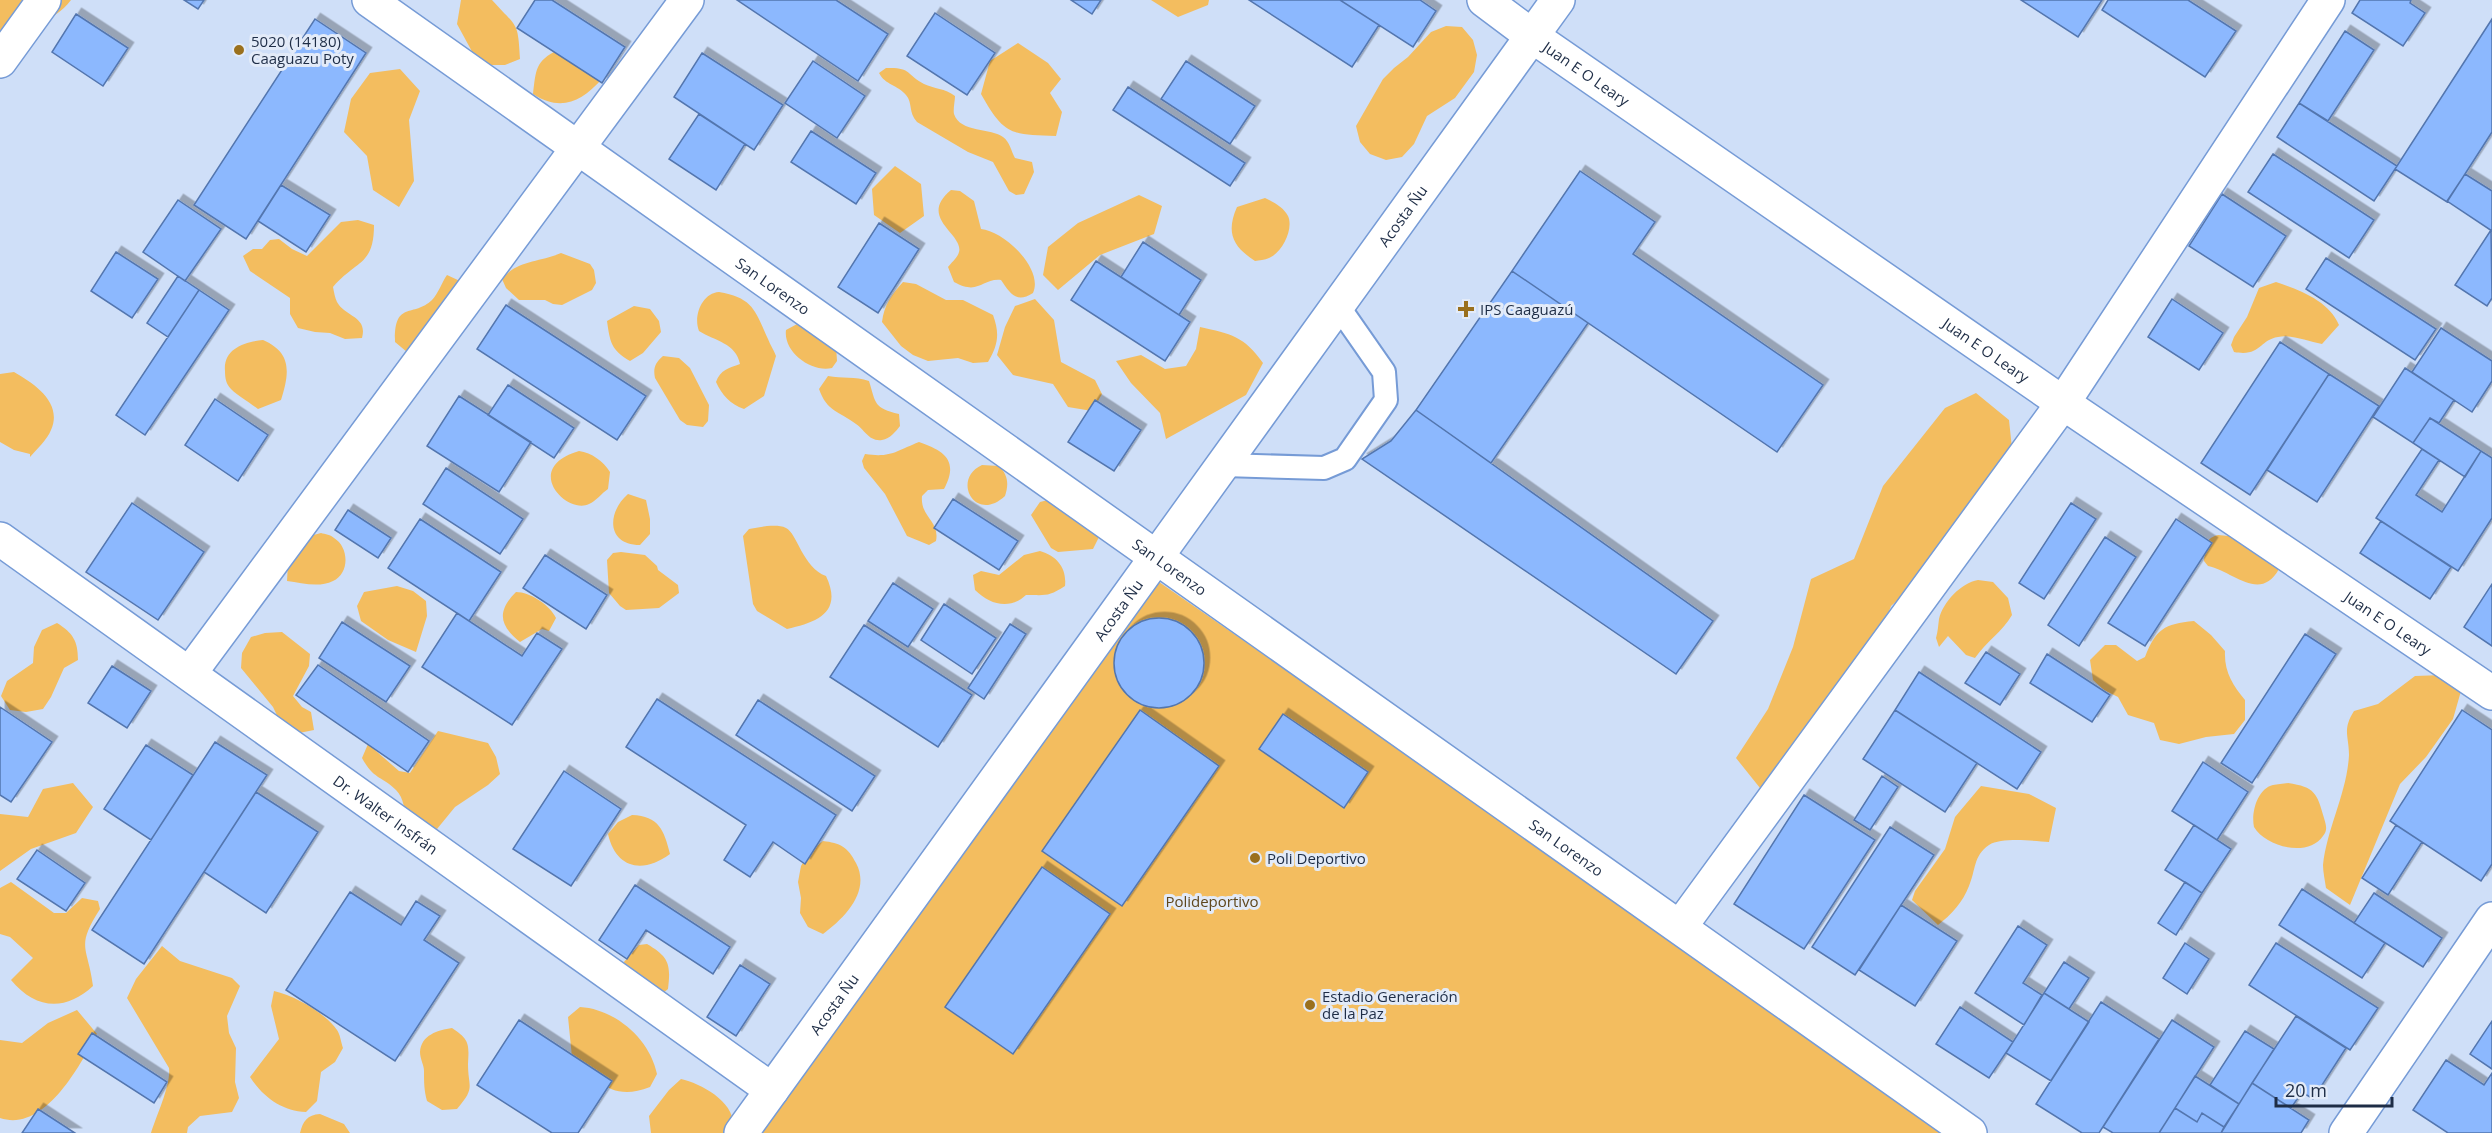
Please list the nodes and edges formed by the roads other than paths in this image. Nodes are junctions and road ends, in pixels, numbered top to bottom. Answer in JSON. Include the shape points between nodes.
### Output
{"nodes":[{"id":1,"x":44,"y":0,"type":"edge"},
{"id":2,"x":369,"y":0,"type":"edge"},
{"id":3,"x":687,"y":0,"type":"edge"},
{"id":4,"x":1484,"y":0,"type":"edge"},
{"id":5,"x":1558,"y":0,"type":"edge"},
{"id":6,"x":2328,"y":0,"type":"edge"},
{"id":7,"x":1532,"y":36,"type":"junction"},
{"id":8,"x":0,"y":61,"type":"edge"},
{"id":9,"x":578,"y":149,"type":"junction"},
{"id":10,"x":1338,"y":306,"type":"junction"},
{"id":11,"x":2063,"y":403,"type":"junction"},
{"id":12,"x":1224,"y":465,"type":"junction"},
{"id":13,"x":0,"y":539,"type":"edge"},
{"id":14,"x":1159,"y":557,"type":"junction"},
{"id":15,"x":190,"y":673,"type":"junction"},
{"id":16,"x":2492,"y":693,"type":"edge"},
{"id":17,"x":2492,"y":919,"type":"edge"},
{"id":18,"x":1680,"y":927,"type":"junction"},
{"id":19,"x":772,"y":1090,"type":"junction"},
{"id":20,"x":741,"y":1133,"type":"edge"},
{"id":21,"x":1970,"y":1133,"type":"edge"},
{"id":22,"x":2346,"y":1133,"type":"edge"}],
"edges":[{"from":1,"to":8,"type":"street"},
{"from":2,"to":9,"type":"street","name":"San Lorenzo"},
{"from":3,"to":9,"type":"street"},
{"from":4,"to":7,"type":"street","name":"Juan E O Leary"},
{"from":5,"to":7,"type":"street","name":"Acosta Ñu"},
{"from":6,"to":11,"type":"street"},
{"from":7,"to":10,"type":"street","name":"Acosta Ñu"},
{"from":7,"to":11,"type":"street","name":"Juan E O Leary"},
{"from":9,"to":14,"type":"street","name":"San Lorenzo"},
{"from":9,"to":15,"type":"street"},
{"from":10,"to":12,"type":"street","name":"Acosta Ñu"},
{"from":10,"to":12,"type":"lane","via":[[1384,372],[1386,400],[1345,459],[1324,468]]},
{"from":11,"to":16,"type":"street","name":"Juan E O Leary"},
{"from":11,"to":18,"type":"street"},
{"from":12,"to":14,"type":"street","name":"Acosta Ñu"},
{"from":13,"to":15,"type":"street","name":"Dr. Walter Insfrán"},
{"from":14,"to":18,"type":"street","name":"San Lorenzo"},
{"from":14,"to":19,"type":"street","name":"Acosta Ñu"},
{"from":15,"to":19,"type":"street","name":"Dr. Walter Insfrán"},
{"from":17,"to":22,"type":"street"},
{"from":18,"to":21,"type":"street","name":"San Lorenzo"},
{"from":19,"to":20,"type":"street","name":"Acosta Ñu"}]}
